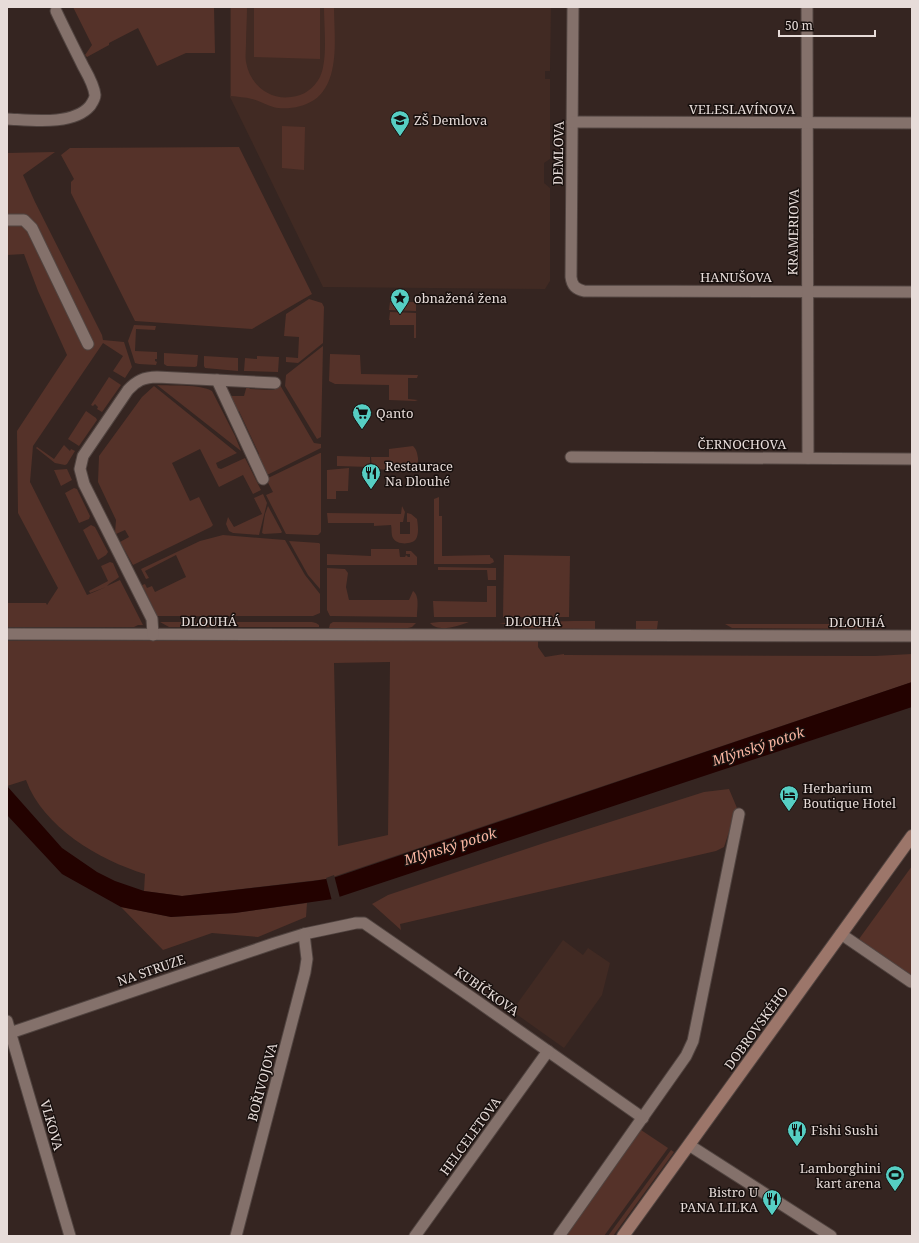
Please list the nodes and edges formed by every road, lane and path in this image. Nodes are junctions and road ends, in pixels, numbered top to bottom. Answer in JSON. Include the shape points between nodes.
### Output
{"nodes":[{"id":1,"x":573,"y":7,"type":"edge"},
{"id":2,"x":807,"y":7,"type":"edge"},
{"id":3,"x":56,"y":11,"type":"dead end"},
{"id":4,"x":7,"y":119,"type":"edge"},
{"id":5,"x":572,"y":122,"type":"junction"},
{"id":6,"x":808,"y":123,"type":"junction"},
{"id":7,"x":912,"y":123,"type":"edge"},
{"id":8,"x":7,"y":220,"type":"edge"},
{"id":9,"x":584,"y":291,"type":"joint"},
{"id":10,"x":807,"y":291,"type":"junction"},
{"id":11,"x":912,"y":292,"type":"edge"},
{"id":12,"x":88,"y":344,"type":"dead end"},
{"id":13,"x":217,"y":380,"type":"junction"},
{"id":14,"x":275,"y":383,"type":"dead end"},
{"id":15,"x":571,"y":457,"type":"dead end"},
{"id":16,"x":808,"y":458,"type":"junction"},
{"id":17,"x":912,"y":459,"type":"edge"},
{"id":18,"x":263,"y":478,"type":"dead end"},
{"id":19,"x":7,"y":634,"type":"edge"},
{"id":20,"x":153,"y":635,"type":"junction"},
{"id":21,"x":912,"y":636,"type":"edge"},
{"id":22,"x":739,"y":814,"type":"dead end"},
{"id":23,"x":912,"y":836,"type":"edge"},
{"id":24,"x":304,"y":934,"type":"junction"},
{"id":25,"x":841,"y":934,"type":"junction"},
{"id":26,"x":911,"y":982,"type":"dead end"},
{"id":27,"x":7,"y":1021,"type":"edge"},
{"id":28,"x":9,"y":1033,"type":"edge"},
{"id":29,"x":548,"y":1051,"type":"junction"},
{"id":30,"x":643,"y":1118,"type":"junction"},
{"id":31,"x":689,"y":1145,"type":"junction"},
{"id":32,"x":70,"y":1236,"type":"edge"},
{"id":33,"x":236,"y":1236,"type":"edge"},
{"id":34,"x":415,"y":1236,"type":"edge"},
{"id":35,"x":559,"y":1236,"type":"edge"},
{"id":36,"x":623,"y":1236,"type":"edge"},
{"id":37,"x":831,"y":1236,"type":"edge"}],
"edges":[{"from":1,"to":5,"type":"street","name":"DEMLOVA"},
{"from":2,"to":6,"type":"street","name":"KRAMERIOVA"},
{"from":3,"to":4,"type":"street","via":[[92,83],[95,97],[79,115],[42,120]]},
{"from":5,"to":6,"type":"street","name":"VELESLAVÍNOVA"},
{"from":5,"to":9,"type":"street","name":"DEMLOVA","via":[[571,278],[576,288]]},
{"from":6,"to":7,"type":"street","name":"VELESLAVÍNOVA"},
{"from":6,"to":10,"type":"street","name":"KRAMERIOVA"},
{"from":8,"to":12,"type":"street","via":[[24,220],[32,228]]},
{"from":9,"to":10,"type":"street","name":"HANUŠOVA"},
{"from":10,"to":11,"type":"street","name":"HANUŠOVA"},
{"from":10,"to":16,"type":"street","name":"KRAMERIOVA"},
{"from":13,"to":14,"type":"street"},
{"from":13,"to":18,"type":"street"},
{"from":13,"to":20,"type":"street","via":[[157,377],[140,379],[128,390],[83,456],[80,469],[84,484],[152,619]]},
{"from":15,"to":16,"type":"street","name":"ČERNOCHOVA"},
{"from":16,"to":17,"type":"street","name":"ČERNOCHOVA"},
{"from":19,"to":20,"type":"street","name":"DLOUHÁ"},
{"from":20,"to":21,"type":"street","name":"DLOUHÁ"},
{"from":22,"to":30,"type":"street","via":[[693,1041],[682,1063]]},
{"from":23,"to":25,"type":"main road","name":"DOBROVSKÉHO"},
{"from":24,"to":28,"type":"street","name":"NA STRUZE"},
{"from":24,"to":29,"type":"street","name":"KUBÍČKOVA","via":[[356,923],[368,925]]},
{"from":24,"to":33,"type":"street","name":"BOŘIVOJOVA","via":[[307,959],[305,972]]},
{"from":25,"to":26,"type":"street"},
{"from":25,"to":31,"type":"main road","name":"DOBROVSKÉHO"},
{"from":27,"to":28,"type":"street","name":"VLKOVA"},
{"from":28,"to":32,"type":"street","name":"VLKOVA"},
{"from":29,"to":30,"type":"street","name":"KUBÍČKOVA"},
{"from":29,"to":34,"type":"street","name":"HELCELETOVA"},
{"from":30,"to":35,"type":"street"},
{"from":31,"to":36,"type":"main road","name":"DOBROVSKÉHO"},
{"from":31,"to":37,"type":"street"}]}
